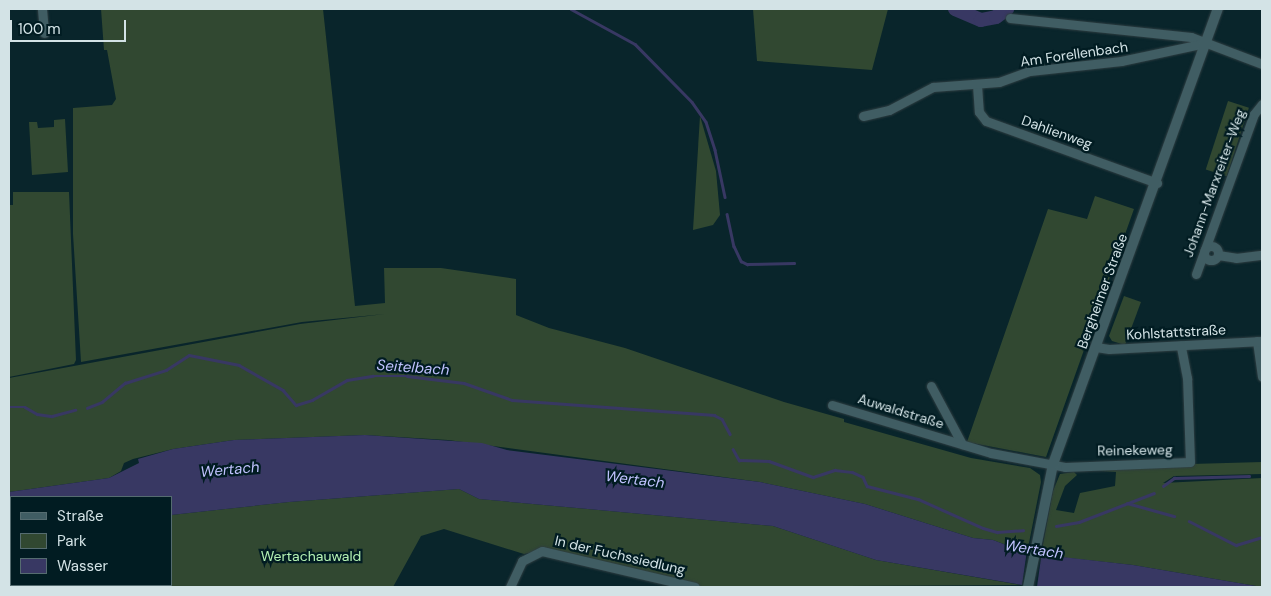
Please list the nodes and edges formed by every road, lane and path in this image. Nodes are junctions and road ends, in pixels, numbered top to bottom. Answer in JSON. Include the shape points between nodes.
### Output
{"nodes":[{"id":1,"x":42,"y":9,"type":"edge"},
{"id":2,"x":1218,"y":9,"type":"edge"},
{"id":3,"x":1010,"y":18,"type":"dead end"},
{"id":4,"x":44,"y":33,"type":"dead end"},
{"id":5,"x":1206,"y":43,"type":"junction"},
{"id":6,"x":1262,"y":64,"type":"edge"},
{"id":7,"x":977,"y":85,"type":"junction"},
{"id":8,"x":1262,"y":104,"type":"edge"},
{"id":9,"x":863,"y":116,"type":"dead end"},
{"id":10,"x":1156,"y":182,"type":"junction"},
{"id":11,"x":1204,"y":251,"type":"junction"},
{"id":12,"x":1262,"y":255,"type":"edge"},
{"id":13,"x":1196,"y":274,"type":"dead end"},
{"id":14,"x":1260,"y":341,"type":"edge"},
{"id":15,"x":1181,"y":346,"type":"junction"},
{"id":16,"x":1096,"y":347,"type":"junction"},
{"id":17,"x":1262,"y":377,"type":"edge"},
{"id":18,"x":931,"y":386,"type":"dead end"},
{"id":19,"x":832,"y":405,"type":"dead end"},
{"id":20,"x":962,"y":444,"type":"junction"},
{"id":21,"x":1053,"y":464,"type":"junction"},
{"id":22,"x":539,"y":553,"type":"junction"},
{"id":23,"x":510,"y":587,"type":"edge"},
{"id":24,"x":677,"y":587,"type":"edge"},
{"id":25,"x":695,"y":587,"type":"edge"},
{"id":26,"x":1028,"y":587,"type":"edge"}],
"edges":[{"from":1,"to":4,"type":"street"},
{"from":2,"to":5,"type":"street","name":"Bergheimer Straße"},
{"from":3,"to":5,"type":"street","via":[[1191,37]]},
{"from":5,"to":6,"type":"street"},
{"from":5,"to":7,"type":"street","name":"Am Forellenbach","via":[[1121,61],[1030,71],[999,82]]},
{"from":5,"to":10,"type":"street","name":"Bergheimer Straße"},
{"from":7,"to":9,"type":"street","name":"Am Forellenbach","via":[[933,87],[889,110]]},
{"from":7,"to":10,"type":"street","name":"Dahlienweg","via":[[979,112],[986,121]]},
{"from":8,"to":11,"type":"street","name":"Johann-Marxreiter-Weg","via":[[1254,114]]},
{"from":10,"to":16,"type":"street","name":"Bergheimer Straße"},
{"from":11,"to":12,"type":"street","via":[[1209,260],[1218,255],[1236,258]]},
{"from":11,"to":13,"type":"street","name":"Johann-Marxreiter-Weg"},
{"from":14,"to":15,"type":"street","name":"Kohlstattstraße"},
{"from":14,"to":17,"type":"street","name":"Kohlstattstraße"},
{"from":15,"to":16,"type":"street","name":"Kohlstattstraße","via":[[1109,350]]},
{"from":15,"to":21,"type":"street","name":"Reinekeweg","via":[[1187,378],[1190,462],[1065,467]]},
{"from":16,"to":21,"type":"street","name":"Bergheimer Straße"},
{"from":18,"to":20,"type":"street","name":"Auwaldstraße"},
{"from":19,"to":20,"type":"street","name":"Auwaldstraße"},
{"from":20,"to":21,"type":"street","name":"Auwaldstraße"},
{"from":21,"to":26,"type":"street","name":"Bergheimer Straße"},
{"from":22,"to":23,"type":"street","name":"In der Fuchssiedlung","via":[[522,561]]},
{"from":22,"to":24,"type":"street","name":"In der Fuchssiedlung","via":[[540,556]]},
{"from":22,"to":25,"type":"street","name":"In der Fuchssiedlung","via":[[542,551]]}]}
